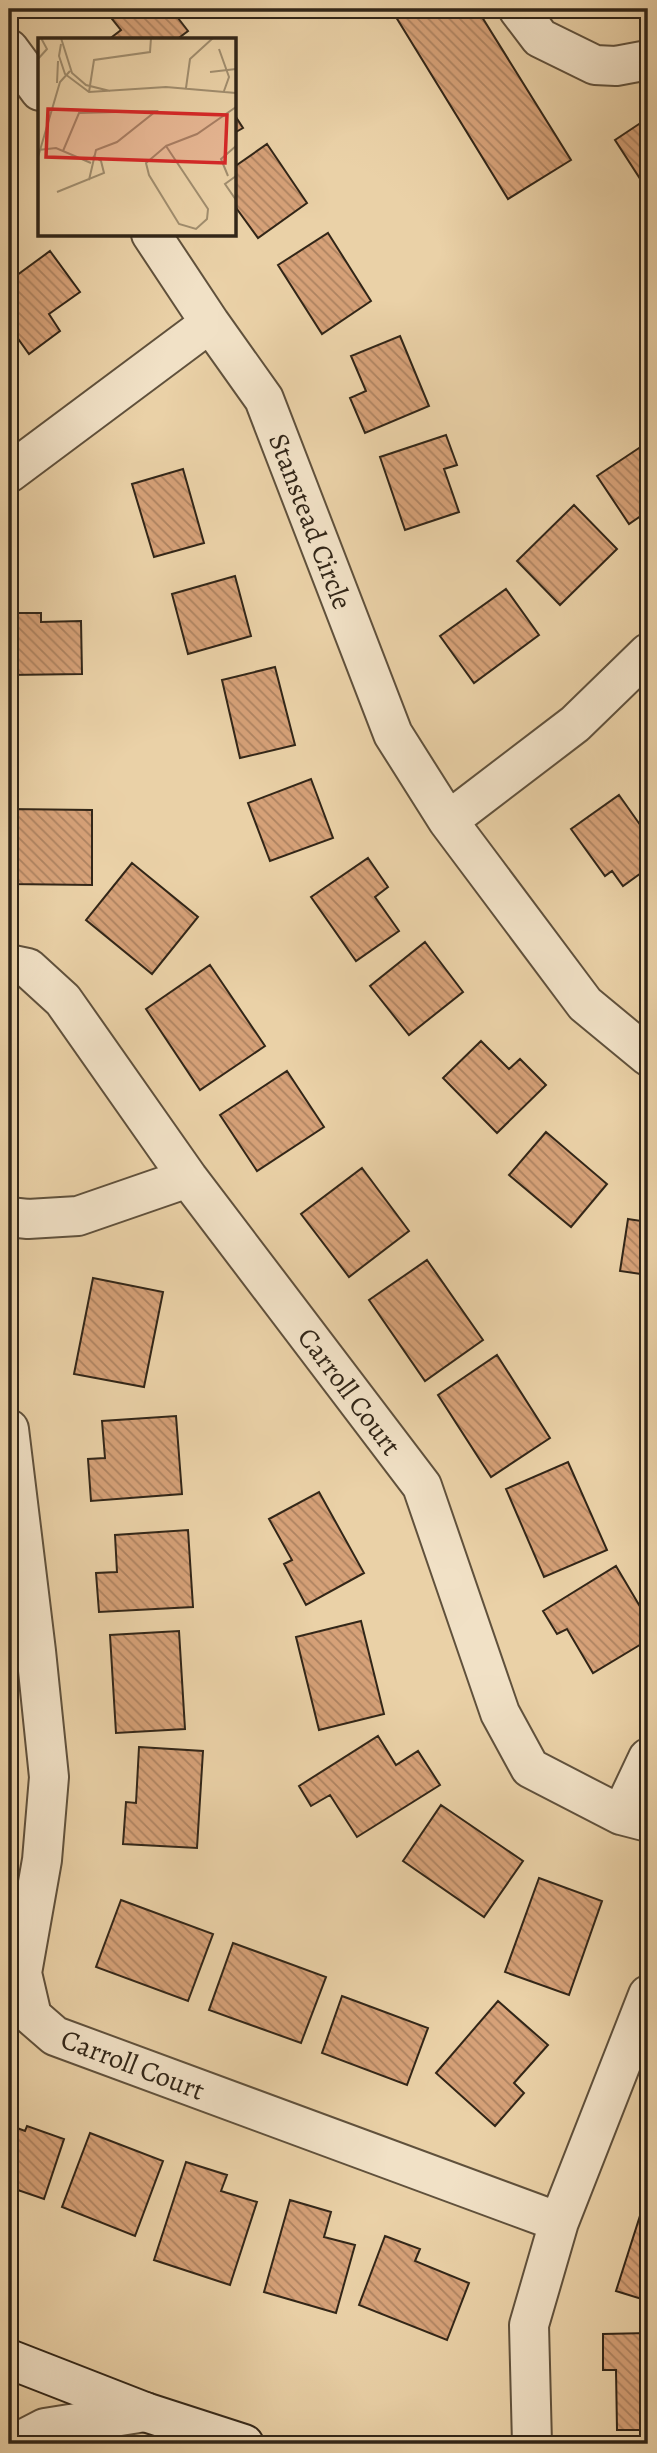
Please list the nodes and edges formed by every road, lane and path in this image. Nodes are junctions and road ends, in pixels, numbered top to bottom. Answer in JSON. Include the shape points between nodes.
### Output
{"nodes":[{"id":1,"x":518,"y":9,"type":"edge"},
{"id":2,"x":9,"y":49,"type":"edge"},
{"id":3,"x":648,"y":60,"type":"edge"},
{"id":4,"x":38,"y":88,"type":"edge"},
{"id":5,"x":152,"y":236,"type":"edge"},
{"id":6,"x":210,"y":323,"type":"junction"},
{"id":7,"x":9,"y":473,"type":"edge"},
{"id":8,"x":648,"y":653,"type":"edge"},
{"id":9,"x":448,"y":821,"type":"junction"},
{"id":10,"x":9,"y":964,"type":"edge"},
{"id":11,"x":648,"y":1056,"type":"edge"},
{"id":12,"x":188,"y":1178,"type":"junction"},
{"id":13,"x":9,"y":1217,"type":"edge"},
{"id":14,"x":9,"y":1429,"type":"edge"},
{"id":15,"x":648,"y":1758,"type":"edge"},
{"id":16,"x":635,"y":1819,"type":"edge"},
{"id":17,"x":648,"y":1995,"type":"edge"},
{"id":18,"x":559,"y":2222,"type":"junction"},
{"id":19,"x":9,"y":2361,"type":"edge"},
{"id":20,"x":145,"y":2412,"type":"junction"},
{"id":21,"x":14,"y":2444,"type":"edge"},
{"id":22,"x":244,"y":2444,"type":"edge"},
{"id":23,"x":532,"y":2444,"type":"edge"}],
"edges":[{"from":1,"to":3,"type":"street","via":[[540,38],[595,65]]},
{"from":2,"to":4,"type":"street"},
{"from":5,"to":6,"type":"street","name":"Stanstead Circle"},
{"from":6,"to":7,"type":"street"},
{"from":6,"to":9,"type":"street","name":"Stanstead Circle","via":[[264,399],[393,734]]},
{"from":8,"to":9,"type":"street","via":[[575,724]]},
{"from":9,"to":11,"type":"street","name":"Stanstead Circle","via":[[585,1004]]},
{"from":10,"to":12,"type":"street","name":"Carroll Court","via":[[28,968],[64,1000]]},
{"from":12,"to":13,"type":"street","via":[[78,1216]]},
{"from":12,"to":16,"type":"street","name":"Carroll Court","via":[[422,1486],[500,1713],[530,1768]]},
{"from":14,"to":18,"type":"street","name":"Carroll Court","via":[[49,1777],[43,1860],[22,1973],[32,2016],[55,2036]]},
{"from":15,"to":16,"type":"street"},
{"from":17,"to":18,"type":"street"},
{"from":18,"to":23,"type":"street","via":[[529,2325]]},
{"from":19,"to":20,"type":"street"},
{"from":20,"to":21,"type":"street","via":[[45,2428]]},
{"from":20,"to":22,"type":"street"}]}
